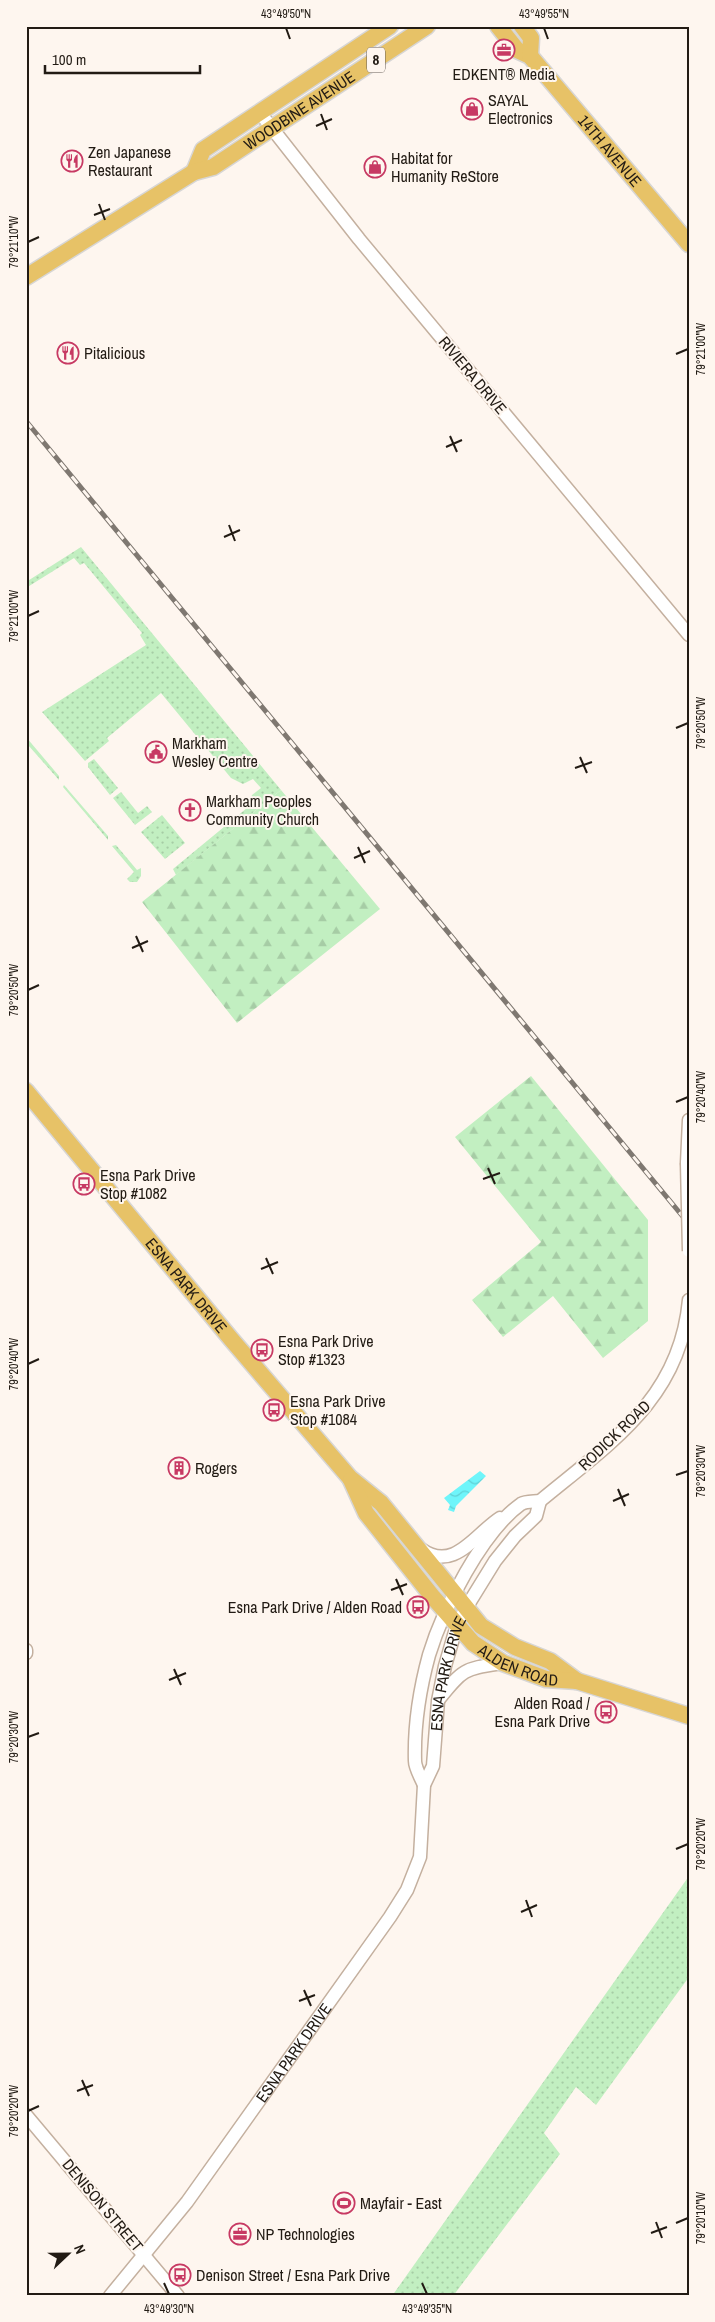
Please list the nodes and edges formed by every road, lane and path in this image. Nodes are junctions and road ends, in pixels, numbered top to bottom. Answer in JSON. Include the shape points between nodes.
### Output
{"nodes":[{"id":1,"x":390,"y":26,"type":"edge"},
{"id":2,"x":427,"y":26,"type":"edge"},
{"id":3,"x":498,"y":26,"type":"edge"},
{"id":4,"x":522,"y":26,"type":"edge"},
{"id":5,"x":411,"y":31,"type":"edge"},
{"id":6,"x":530,"y":56,"type":"junction"},
{"id":7,"x":260,"y":113,"type":"junction"},
{"id":8,"x":272,"y":130,"type":"junction"},
{"id":9,"x":194,"y":172,"type":"junction"},
{"id":10,"x":689,"y":244,"type":"edge"},
{"id":11,"x":26,"y":277,"type":"edge"},
{"id":12,"x":689,"y":635,"type":"edge"},
{"id":13,"x":26,"y":1091,"type":"edge"},
{"id":14,"x":689,"y":1120,"type":"edge"},
{"id":15,"x":689,"y":1250,"type":"edge"},
{"id":16,"x":689,"y":1255,"type":"edge"},
{"id":17,"x":689,"y":1300,"type":"edge"},
{"id":18,"x":350,"y":1478,"type":"junction"},
{"id":19,"x":540,"y":1501,"type":"junction"},
{"id":20,"x":523,"y":1503,"type":"junction"},
{"id":21,"x":414,"y":1544,"type":"junction"},
{"id":22,"x":461,"y":1601,"type":"junction"},
{"id":23,"x":446,"y":1612,"type":"junction"},
{"id":24,"x":458,"y":1626,"type":"junction"},
{"id":25,"x":503,"y":1663,"type":"junction"},
{"id":26,"x":577,"y":1681,"type":"junction"},
{"id":27,"x":438,"y":1701,"type":"junction"},
{"id":28,"x":689,"y":1716,"type":"edge"},
{"id":29,"x":424,"y":1785,"type":"junction"},
{"id":30,"x":26,"y":2115,"type":"edge"},
{"id":31,"x":145,"y":2255,"type":"junction"},
{"id":32,"x":110,"y":2296,"type":"edge"},
{"id":33,"x":178,"y":2296,"type":"edge"}],
"edges":[{"from":1,"to":7,"type":"main road","name":"WOODBINE AVENUE","number":"8"},
{"from":2,"to":5,"type":"main road","name":"WOODBINE AVENUE","number":"8"},
{"from":3,"to":6,"type":"main road","name":"14TH AVENUE","via":[[517,50]]},
{"from":4,"to":6,"type":"main road","via":[[531,38]]},
{"from":5,"to":8,"type":"main road","name":"WOODBINE AVENUE","number":"8"},
{"from":6,"to":10,"type":"main road","name":"14TH AVENUE"},
{"from":7,"to":8,"type":"street","name":"RIVIERA DRIVE"},
{"from":7,"to":9,"type":"main road","name":"WOODBINE AVENUE","number":"8","via":[[203,150]]},
{"from":8,"to":9,"type":"main road","name":"WOODBINE AVENUE","number":"8","via":[[213,167]]},
{"from":8,"to":12,"type":"street","name":"RIVIERA DRIVE"},
{"from":9,"to":11,"type":"main road","name":"WOODBINE AVENUE","number":"8"},
{"from":13,"to":18,"type":"main road","name":"ESNA PARK DRIVE"},
{"from":14,"to":15,"type":"street","bridge":true},
{"from":15,"to":16,"type":"street"},
{"from":17,"to":19,"type":"street","name":"RODICK ROAD","via":[[673,1366],[656,1394],[613,1440]]},
{"from":18,"to":21,"type":"main road","name":"ESNA PARK DRIVE","via":[[381,1503]]},
{"from":18,"to":23,"type":"main road","name":"ESNA PARK DRIVE","via":[[366,1513]]},
{"from":19,"to":20,"type":"street"},
{"from":19,"to":22,"type":"street","name":"RODICK ROAD","via":[[536,1516],[515,1536]]},
{"from":20,"to":21,"type":"street","via":[[493,1522],[465,1549],[448,1556],[431,1556]]},
{"from":20,"to":22,"type":"street","via":[[479,1552]]},
{"from":21,"to":22,"type":"main road","name":"ESNA PARK DRIVE"},
{"from":22,"to":23,"type":"street","name":"ESNA PARK DRIVE"},
{"from":22,"to":24,"type":"street","name":"ESNA PARK DRIVE"},
{"from":22,"to":26,"type":"main road","name":"ALDEN ROAD","via":[[481,1626],[515,1647],[550,1661]]},
{"from":23,"to":24,"type":"main road","name":"ALDEN ROAD"},
{"from":23,"to":29,"type":"street","name":"ESNA PARK DRIVE","via":[[429,1657],[419,1703],[415,1763]]},
{"from":24,"to":25,"type":"main road","name":"ALDEN ROAD","via":[[473,1642]]},
{"from":24,"to":27,"type":"street","name":"ESNA PARK DRIVE"},
{"from":25,"to":26,"type":"main road","name":"ALDEN ROAD","via":[[546,1679]]},
{"from":25,"to":27,"type":"street","via":[[469,1668],[457,1677]]},
{"from":26,"to":28,"type":"main road","name":"ALDEN ROAD"},
{"from":27,"to":29,"type":"street","name":"ESNA PARK DRIVE","via":[[433,1766]]},
{"from":29,"to":31,"type":"street","name":"ESNA PARK DRIVE","via":[[420,1857],[407,1890],[272,2085]]},
{"from":30,"to":31,"type":"street","name":"DENISON STREET"},
{"from":31,"to":32,"type":"street","name":"ESNA PARK DRIVE"},
{"from":31,"to":33,"type":"street","name":"DENISON STREET"}]}
